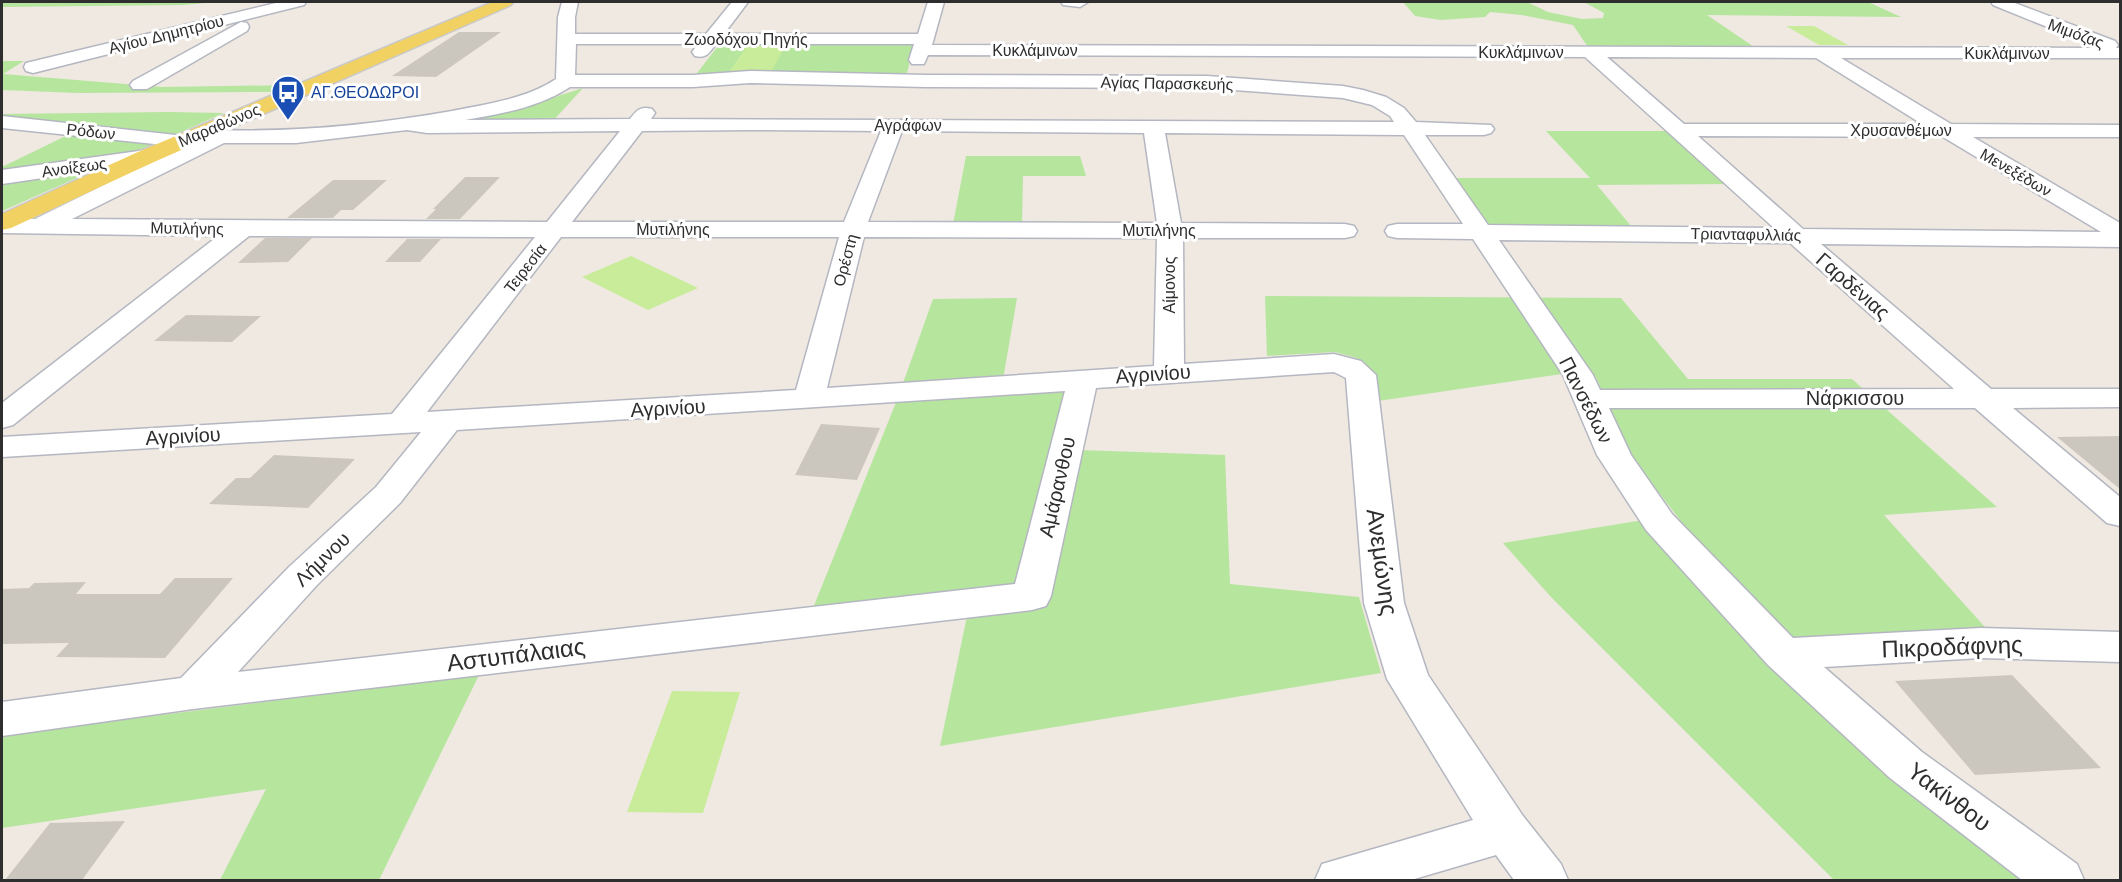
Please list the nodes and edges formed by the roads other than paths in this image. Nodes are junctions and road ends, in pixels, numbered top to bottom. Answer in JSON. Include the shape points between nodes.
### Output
{"nodes":[{"id":1,"x":298,"y":2,"type":"edge"},
{"id":2,"x":505,"y":2,"type":"edge"},
{"id":3,"x":570,"y":2,"type":"edge"},
{"id":4,"x":740,"y":2,"type":"edge"},
{"id":5,"x":936,"y":2,"type":"edge"},
{"id":6,"x":1999,"y":2,"type":"edge"},
{"id":7,"x":262,"y":11,"type":"junction"},
{"id":8,"x":567,"y":39,"type":"junction"},
{"id":9,"x":711,"y":39,"type":"junction"},
{"id":10,"x":923,"y":44,"type":"junction"},
{"id":11,"x":2121,"y":51,"type":"edge"},
{"id":12,"x":1590,"y":52,"type":"junction"},
{"id":13,"x":1821,"y":52,"type":"junction"},
{"id":14,"x":33,"y":67,"type":"dead end"},
{"id":15,"x":566,"y":81,"type":"junction"},
{"id":16,"x":674,"y":81,"type":"junction"},
{"id":17,"x":1149,"y":81,"type":"junction"},
{"id":18,"x":140,"y":85,"type":"dead end"},
{"id":19,"x":916,"y":86,"type":"junction"},
{"id":20,"x":1153,"y":103,"type":"dead end"},
{"id":21,"x":646,"y":112,"type":"junction"},
{"id":22,"x":2,"y":122,"type":"edge"},
{"id":23,"x":407,"y":124,"type":"junction"},
{"id":24,"x":894,"y":125,"type":"junction"},
{"id":25,"x":1153,"y":126,"type":"junction"},
{"id":26,"x":1410,"y":128,"type":"junction"},
{"id":27,"x":1484,"y":129,"type":"dead end"},
{"id":28,"x":1681,"y":130,"type":"junction"},
{"id":29,"x":1946,"y":130,"type":"junction"},
{"id":30,"x":2121,"y":131,"type":"edge"},
{"id":31,"x":220,"y":137,"type":"junction"},
{"id":32,"x":188,"y":138,"type":"junction"},
{"id":33,"x":146,"y":157,"type":"junction"},
{"id":34,"x":2,"y":177,"type":"edge"},
{"id":35,"x":2,"y":225,"type":"edge"},
{"id":36,"x":38,"y":227,"type":"junction"},
{"id":37,"x":854,"y":228,"type":"junction"},
{"id":38,"x":242,"y":229,"type":"junction"},
{"id":39,"x":556,"y":230,"type":"junction"},
{"id":40,"x":1170,"y":230,"type":"junction"},
{"id":41,"x":1345,"y":231,"type":"dead end"},
{"id":42,"x":1397,"y":231,"type":"dead end"},
{"id":43,"x":1480,"y":232,"type":"junction"},
{"id":44,"x":2121,"y":233,"type":"edge"},
{"id":45,"x":1795,"y":234,"type":"junction"},
{"id":46,"x":2121,"y":240,"type":"edge"},
{"id":47,"x":2,"y":244,"type":"edge"},
{"id":48,"x":1334,"y":363,"type":"joint"},
{"id":49,"x":1169,"y":374,"type":"junction"},
{"id":50,"x":1083,"y":379,"type":"junction"},
{"id":51,"x":1981,"y":397,"type":"junction"},
{"id":52,"x":2121,"y":398,"type":"edge"},
{"id":53,"x":809,"y":399,"type":"junction"},
{"id":54,"x":1589,"y":399,"type":"junction"},
{"id":55,"x":2,"y":418,"type":"edge"},
{"id":56,"x":447,"y":421,"type":"junction"},
{"id":57,"x":402,"y":423,"type":"junction"},
{"id":58,"x":2,"y":447,"type":"edge"},
{"id":59,"x":2121,"y":515,"type":"edge"},
{"id":60,"x":1032,"y":596,"type":"joint"},
{"id":61,"x":2121,"y":647,"type":"edge"},
{"id":62,"x":1783,"y":654,"type":"junction"},
{"id":63,"x":193,"y":693,"type":"junction"},
{"id":64,"x":1842,"y":708,"type":"joint"},
{"id":65,"x":2,"y":719,"type":"edge"},
{"id":66,"x":1506,"y":831,"type":"junction"},
{"id":67,"x":1340,"y":880,"type":"edge"},
{"id":68,"x":1543,"y":880,"type":"edge"},
{"id":69,"x":2059,"y":880,"type":"edge"}],
"edges":[{"from":1,"to":7,"type":"street","name":"Αγίου Δημητρίου"},
{"from":2,"to":32,"type":"main road","name":"Μαραθώνος"},
{"from":3,"to":8,"type":"street","via":[[565,15]]},
{"from":4,"to":9,"type":"street","name":"Τειρεσία"},
{"from":5,"to":10,"type":"street"},
{"from":6,"to":11,"type":"street","name":"Μιμόζας"},
{"from":7,"to":14,"type":"street","name":"Αγίου Δημητρίου"},
{"from":7,"to":18,"type":"street","via":[[265,14]]},
{"from":8,"to":9,"type":"street","name":"Ζωοδόχου Πηγής"},
{"from":8,"to":15,"type":"street"},
{"from":9,"to":10,"type":"street","name":"Ζωοδόχου Πηγής"},
{"from":9,"to":16,"type":"street","name":"Τειρεσία"},
{"from":10,"to":12,"type":"street","name":"Κυκλάμινων"},
{"from":10,"to":19,"type":"street"},
{"from":11,"to":13,"type":"street","name":"Κυκλάμινων"},
{"from":12,"to":13,"type":"street","name":"Κυκλάμινων"},
{"from":12,"to":28,"type":"street","name":"Γαρδένιας"},
{"from":13,"to":29,"type":"street","name":"Μενεξέδων"},
{"from":15,"to":16,"type":"street","name":"Αγίας Παρασκευής"},
{"from":15,"to":23,"type":"street","via":[[547,93],[518,102]]},
{"from":16,"to":19,"type":"street","name":"Αγίας Παρασκευής","via":[[750,77]]},
{"from":16,"to":21,"type":"street","name":"Τειρεσία"},
{"from":17,"to":19,"type":"street","name":"Αγίας Παρασκευής"},
{"from":17,"to":20,"type":"street"},
{"from":17,"to":26,"type":"street","name":"Αγίας Παρασκευής","via":[[1353,94],[1379,101],[1397,112]]},
{"from":21,"to":23,"type":"street","name":"Αγράφων","via":[[427,127]]},
{"from":21,"to":24,"type":"street","name":"Αγράφων"},
{"from":21,"to":39,"type":"street","name":"Τειρεσία"},
{"from":22,"to":32,"type":"street","name":"Ρόδων"},
{"from":23,"to":31,"type":"street","name":"Ρόδων","via":[[294,137]]},
{"from":24,"to":25,"type":"street","name":"Αγράφων"},
{"from":24,"to":37,"type":"street","name":"Ορέστη"},
{"from":25,"to":26,"type":"street","name":"Αγράφων"},
{"from":25,"to":40,"type":"street","name":"Αίμονος"},
{"from":26,"to":27,"type":"street","name":"Αγράφων"},
{"from":26,"to":43,"type":"street","name":"Πανσέδων"},
{"from":28,"to":29,"type":"street","name":"Χρυσανθέμων"},
{"from":28,"to":45,"type":"street","name":"Γαρδένιας"},
{"from":29,"to":30,"type":"street","name":"Χρυσανθέμων"},
{"from":29,"to":44,"type":"street","name":"Μενεξέδων"},
{"from":31,"to":32,"type":"street","name":"Ρόδων"},
{"from":31,"to":36,"type":"street"},
{"from":32,"to":33,"type":"main road","name":"Μαραθώνος"},
{"from":33,"to":34,"type":"street","name":"Ανοίξεως"},
{"from":33,"to":35,"type":"main road","name":"Μαραθώνος"},
{"from":35,"to":36,"type":"street","name":"Μυτιλήνης"},
{"from":36,"to":38,"type":"street","name":"Μυτιλήνης"},
{"from":36,"to":47,"type":"street"},
{"from":37,"to":39,"type":"street","name":"Μυτιλήνης"},
{"from":37,"to":40,"type":"street","name":"Μυτιλήνης"},
{"from":37,"to":53,"type":"street","name":"Ορέστη"},
{"from":38,"to":39,"type":"street","name":"Μυτιλήνης"},
{"from":38,"to":55,"type":"street"},
{"from":39,"to":57,"type":"street","name":"Τειρεσία"},
{"from":40,"to":41,"type":"street","name":"Μυτιλήνης"},
{"from":40,"to":49,"type":"street","name":"Αίμονος"},
{"from":42,"to":43,"type":"street"},
{"from":43,"to":45,"type":"street","name":"Τριανταφυλλιάς"},
{"from":43,"to":54,"type":"street","name":"Πανσέδων","via":[[1578,375]]},
{"from":45,"to":46,"type":"street","name":"Τριανταφυλλιάς"},
{"from":45,"to":51,"type":"street","name":"Γαρδένιας"},
{"from":48,"to":49,"type":"street","name":"Αγρινίου"},
{"from":48,"to":66,"type":"street","name":"Ανεμώνης","via":[[1350,367],[1360,375],[1384,603],[1408,679]]},
{"from":49,"to":50,"type":"street","name":"Αγρινίου"},
{"from":50,"to":53,"type":"street","name":"Αγρινίου"},
{"from":50,"to":60,"type":"street","name":"Αμάρανθου"},
{"from":51,"to":52,"type":"street","name":"Νάρκισσου"},
{"from":51,"to":54,"type":"street","name":"Νάρκισσου"},
{"from":51,"to":59,"type":"street","name":"Γαρδένιας"},
{"from":53,"to":56,"type":"street","name":"Αγρινίου"},
{"from":54,"to":62,"type":"street","name":"Πανσέδων","via":[[1614,455],[1659,522]]},
{"from":56,"to":57,"type":"street","name":"Αγρινίου"},
{"from":56,"to":63,"type":"street","name":"Λήμνου","via":[[395,487],[303,576]]},
{"from":57,"to":58,"type":"street","name":"Αγρινίου"},
{"from":60,"to":63,"type":"street","name":"Αστυπάλαιας"},
{"from":61,"to":62,"type":"street","name":"Πικροδάφνης","via":[[1981,643]]},
{"from":62,"to":64,"type":"street","name":"Πανσέδων"},
{"from":63,"to":65,"type":"street","name":"Αστυπάλαιας"},
{"from":64,"to":69,"type":"street","name":"Υακίνθου","via":[[1906,765]]},
{"from":66,"to":67,"type":"street"},
{"from":66,"to":68,"type":"street","name":"Ανεμώνης"}]}
